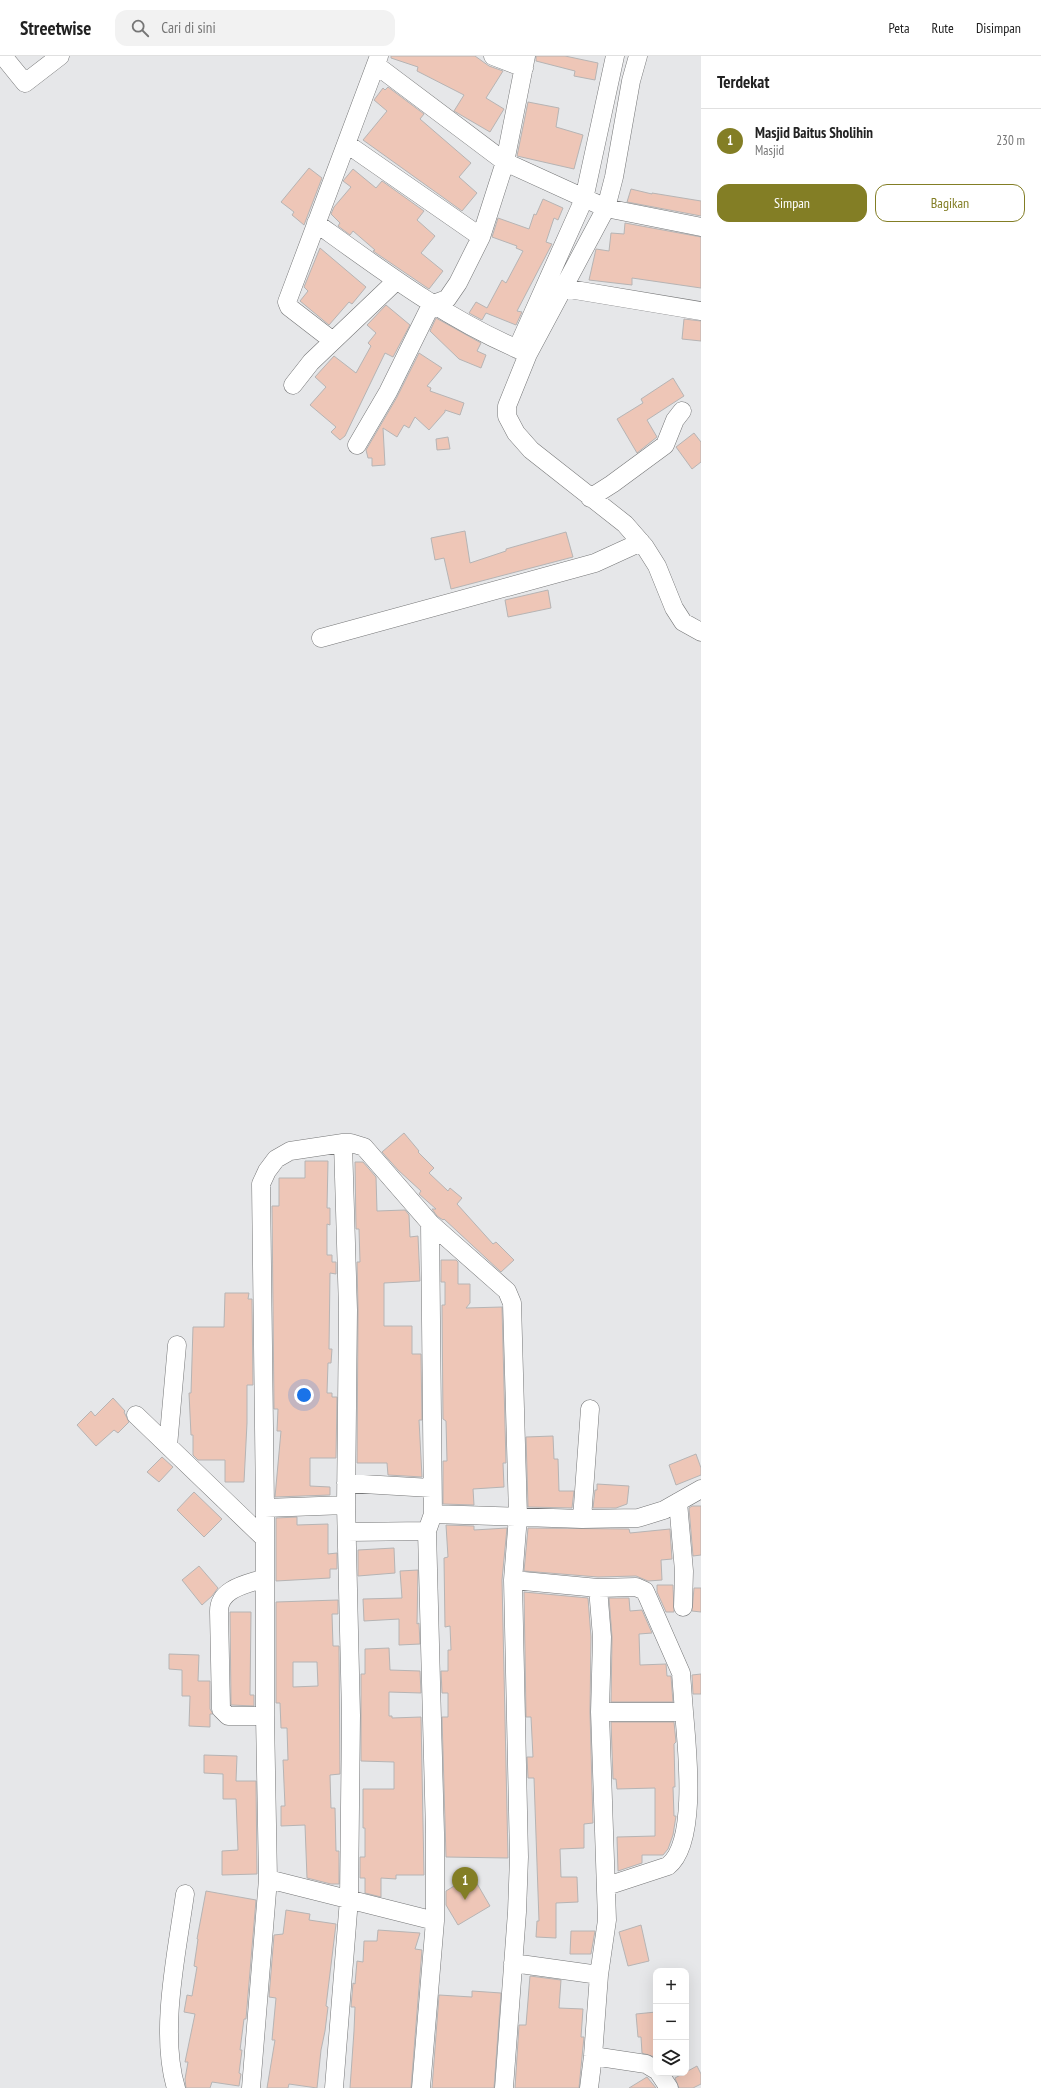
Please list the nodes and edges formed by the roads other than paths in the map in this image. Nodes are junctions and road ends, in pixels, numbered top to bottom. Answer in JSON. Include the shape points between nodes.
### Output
{"nodes":[{"id":1,"x":60,"y":56,"type":"edge"},
{"id":2,"x":493,"y":56,"type":"edge"},
{"id":3,"x":615,"y":56,"type":"edge"},
{"id":4,"x":638,"y":56,"type":"edge"},
{"id":5,"x":378,"y":61,"type":"edge"},
{"id":6,"x":525,"y":62,"type":"edge"},
{"id":7,"x":4,"y":63,"type":"edge"},
{"id":8,"x":347,"y":144,"type":"junction"},
{"id":9,"x":505,"y":162,"type":"junction"},
{"id":10,"x":584,"y":200,"type":"junction"},
{"id":11,"x":606,"y":208,"type":"junction"},
{"id":12,"x":316,"y":223,"type":"junction"},
{"id":13,"x":701,"y":227,"type":"edge"},
{"id":14,"x":480,"y":237,"type":"junction"},
{"id":15,"x":396,"y":281,"type":"junction"},
{"id":16,"x":563,"y":288,"type":"junction"},
{"id":17,"x":431,"y":305,"type":"junction"},
{"id":18,"x":701,"y":311,"type":"edge"},
{"id":19,"x":333,"y":342,"type":"junction"},
{"id":20,"x":522,"y":351,"type":"junction"},
{"id":21,"x":293,"y":385,"type":"dead end"},
{"id":22,"x":682,"y":411,"type":"dead end"},
{"id":23,"x":357,"y":445,"type":"dead end"},
{"id":24,"x":590,"y":498,"type":"junction"},
{"id":25,"x":641,"y":542,"type":"junction"},
{"id":26,"x":701,"y":632,"type":"edge"},
{"id":27,"x":321,"y":638,"type":"dead end"},
{"id":28,"x":343,"y":1143,"type":"junction"},
{"id":29,"x":430,"y":1223,"type":"junction"},
{"id":30,"x":177,"y":1345,"type":"dead end"},
{"id":31,"x":590,"y":1409,"type":"dead end"},
{"id":32,"x":136,"y":1416,"type":"dead end"},
{"id":33,"x":168,"y":1446,"type":"junction"},
{"id":34,"x":346,"y":1483,"type":"junction"},
{"id":35,"x":431,"y":1488,"type":"junction"},
{"id":36,"x":701,"y":1489,"type":"edge"},
{"id":37,"x":678,"y":1502,"type":"junction"},
{"id":38,"x":346,"y":1505,"type":"junction"},
{"id":39,"x":265,"y":1508,"type":"junction"},
{"id":40,"x":433,"y":1514,"type":"junction"},
{"id":41,"x":518,"y":1516,"type":"junction"},
{"id":42,"x":582,"y":1519,"type":"junction"},
{"id":43,"x":428,"y":1531,"type":"junction"},
{"id":44,"x":347,"y":1532,"type":"junction"},
{"id":45,"x":264,"y":1538,"type":"junction"},
{"id":46,"x":265,"y":1578,"type":"junction"},
{"id":47,"x":513,"y":1580,"type":"junction"},
{"id":48,"x":598,"y":1588,"type":"junction"},
{"id":49,"x":683,"y":1607,"type":"dead end"},
{"id":50,"x":600,"y":1712,"type":"junction"},
{"id":51,"x":684,"y":1712,"type":"junction"},
{"id":52,"x":265,"y":1716,"type":"junction"},
{"id":53,"x":268,"y":1879,"type":"junction"},
{"id":54,"x":607,"y":1886,"type":"junction"},
{"id":55,"x":185,"y":1894,"type":"dead end"},
{"id":56,"x":349,"y":1899,"type":"junction"},
{"id":57,"x":435,"y":1921,"type":"junction"},
{"id":58,"x":513,"y":1963,"type":"junction"},
{"id":59,"x":599,"y":1975,"type":"junction"},
{"id":60,"x":593,"y":2056,"type":"junction"},
{"id":61,"x":653,"y":2068,"type":"edge"},
{"id":62,"x":661,"y":2076,"type":"edge"},
{"id":63,"x":176,"y":2088,"type":"edge"},
{"id":64,"x":252,"y":2088,"type":"edge"},
{"id":65,"x":334,"y":2088,"type":"edge"},
{"id":66,"x":422,"y":2088,"type":"edge"},
{"id":67,"x":504,"y":2088,"type":"edge"},
{"id":68,"x":589,"y":2088,"type":"edge"},
{"id":69,"x":669,"y":2088,"type":"edge"}],
"edges":[{"from":1,"to":7,"type":"street","via":[[25,83]]},
{"from":2,"to":6,"type":"street"},
{"from":3,"to":10,"type":"street"},
{"from":4,"to":11,"type":"street"},
{"from":5,"to":8,"type":"street"},
{"from":5,"to":9,"type":"street"},
{"from":6,"to":9,"type":"street"},
{"from":8,"to":12,"type":"street"},
{"from":8,"to":14,"type":"street"},
{"from":9,"to":10,"type":"street"},
{"from":9,"to":14,"type":"street"},
{"from":10,"to":11,"type":"street"},
{"from":10,"to":20,"type":"street"},
{"from":11,"to":13,"type":"street"},
{"from":11,"to":16,"type":"street"},
{"from":12,"to":15,"type":"street"},
{"from":12,"to":19,"type":"street","via":[[287,302],[289,307]]},
{"from":14,"to":17,"type":"street","via":[[458,283],[447,299]]},
{"from":15,"to":17,"type":"street"},
{"from":15,"to":19,"type":"street"},
{"from":16,"to":18,"type":"street"},
{"from":16,"to":20,"type":"street"},
{"from":17,"to":20,"type":"street","via":[[481,333]]},
{"from":17,"to":23,"type":"street","via":[[388,392]]},
{"from":19,"to":21,"type":"street","via":[[311,362]]},
{"from":20,"to":24,"type":"street","via":[[507,406],[507,416],[516,433],[531,450]]},
{"from":22,"to":24,"type":"street","via":[[675,420],[665,445]]},
{"from":24,"to":25,"type":"street","via":[[625,524]]},
{"from":25,"to":26,"type":"street","via":[[657,566],[674,608],[683,622]]},
{"from":25,"to":27,"type":"street","via":[[595,563]]},
{"from":28,"to":29,"type":"street","via":[[364,1147]]},
{"from":28,"to":34,"type":"street","via":[[348,1310]]},
{"from":28,"to":39,"type":"street","via":[[290,1151],[276,1159],[261,1184]]},
{"from":29,"to":35,"type":"street"},
{"from":29,"to":41,"type":"street","via":[[507,1291],[512,1304]]},
{"from":30,"to":33,"type":"street"},
{"from":31,"to":42,"type":"street"},
{"from":32,"to":33,"type":"street"},
{"from":33,"to":45,"type":"street"},
{"from":34,"to":35,"type":"street"},
{"from":34,"to":38,"type":"street"},
{"from":35,"to":40,"type":"street"},
{"from":36,"to":37,"type":"street"},
{"from":37,"to":42,"type":"street","via":[[664,1510],[638,1518]]},
{"from":37,"to":49,"type":"street","via":[[684,1571]]},
{"from":38,"to":39,"type":"street"},
{"from":38,"to":44,"type":"street"},
{"from":39,"to":45,"type":"street"},
{"from":40,"to":41,"type":"street"},
{"from":40,"to":43,"type":"street"},
{"from":41,"to":42,"type":"street"},
{"from":41,"to":47,"type":"street"},
{"from":43,"to":44,"type":"street"},
{"from":43,"to":57,"type":"street"},
{"from":44,"to":56,"type":"street","via":[[351,1715]]},
{"from":45,"to":46,"type":"street"},
{"from":46,"to":52,"type":"street"},
{"from":46,"to":52,"type":"street","via":[[226,1594],[219,1605],[219,1611],[221,1709],[228,1716]]},
{"from":47,"to":48,"type":"street"},
{"from":47,"to":58,"type":"street","via":[[519,1857],[518,1912]]},
{"from":48,"to":50,"type":"street","via":[[602,1637]]},
{"from":48,"to":51,"type":"street","via":[[636,1587],[645,1591],[681,1673]]},
{"from":50,"to":51,"type":"street"},
{"from":50,"to":54,"type":"street"},
{"from":51,"to":54,"type":"street","via":[[688,1758],[687,1825],[680,1852],[674,1861],[660,1870]]},
{"from":52,"to":53,"type":"street"},
{"from":53,"to":56,"type":"street"},
{"from":53,"to":64,"type":"street"},
{"from":54,"to":59,"type":"street","via":[[606,1934]]},
{"from":55,"to":63,"type":"street","via":[[172,1987],[169,2041],[172,2076]]},
{"from":56,"to":57,"type":"street"},
{"from":56,"to":65,"type":"street"},
{"from":57,"to":66,"type":"street"},
{"from":58,"to":59,"type":"street"},
{"from":58,"to":67,"type":"street"},
{"from":59,"to":60,"type":"street"},
{"from":60,"to":61,"type":"street","via":[[646,2064]]},
{"from":60,"to":68,"type":"street"},
{"from":62,"to":69,"type":"street"}]}
